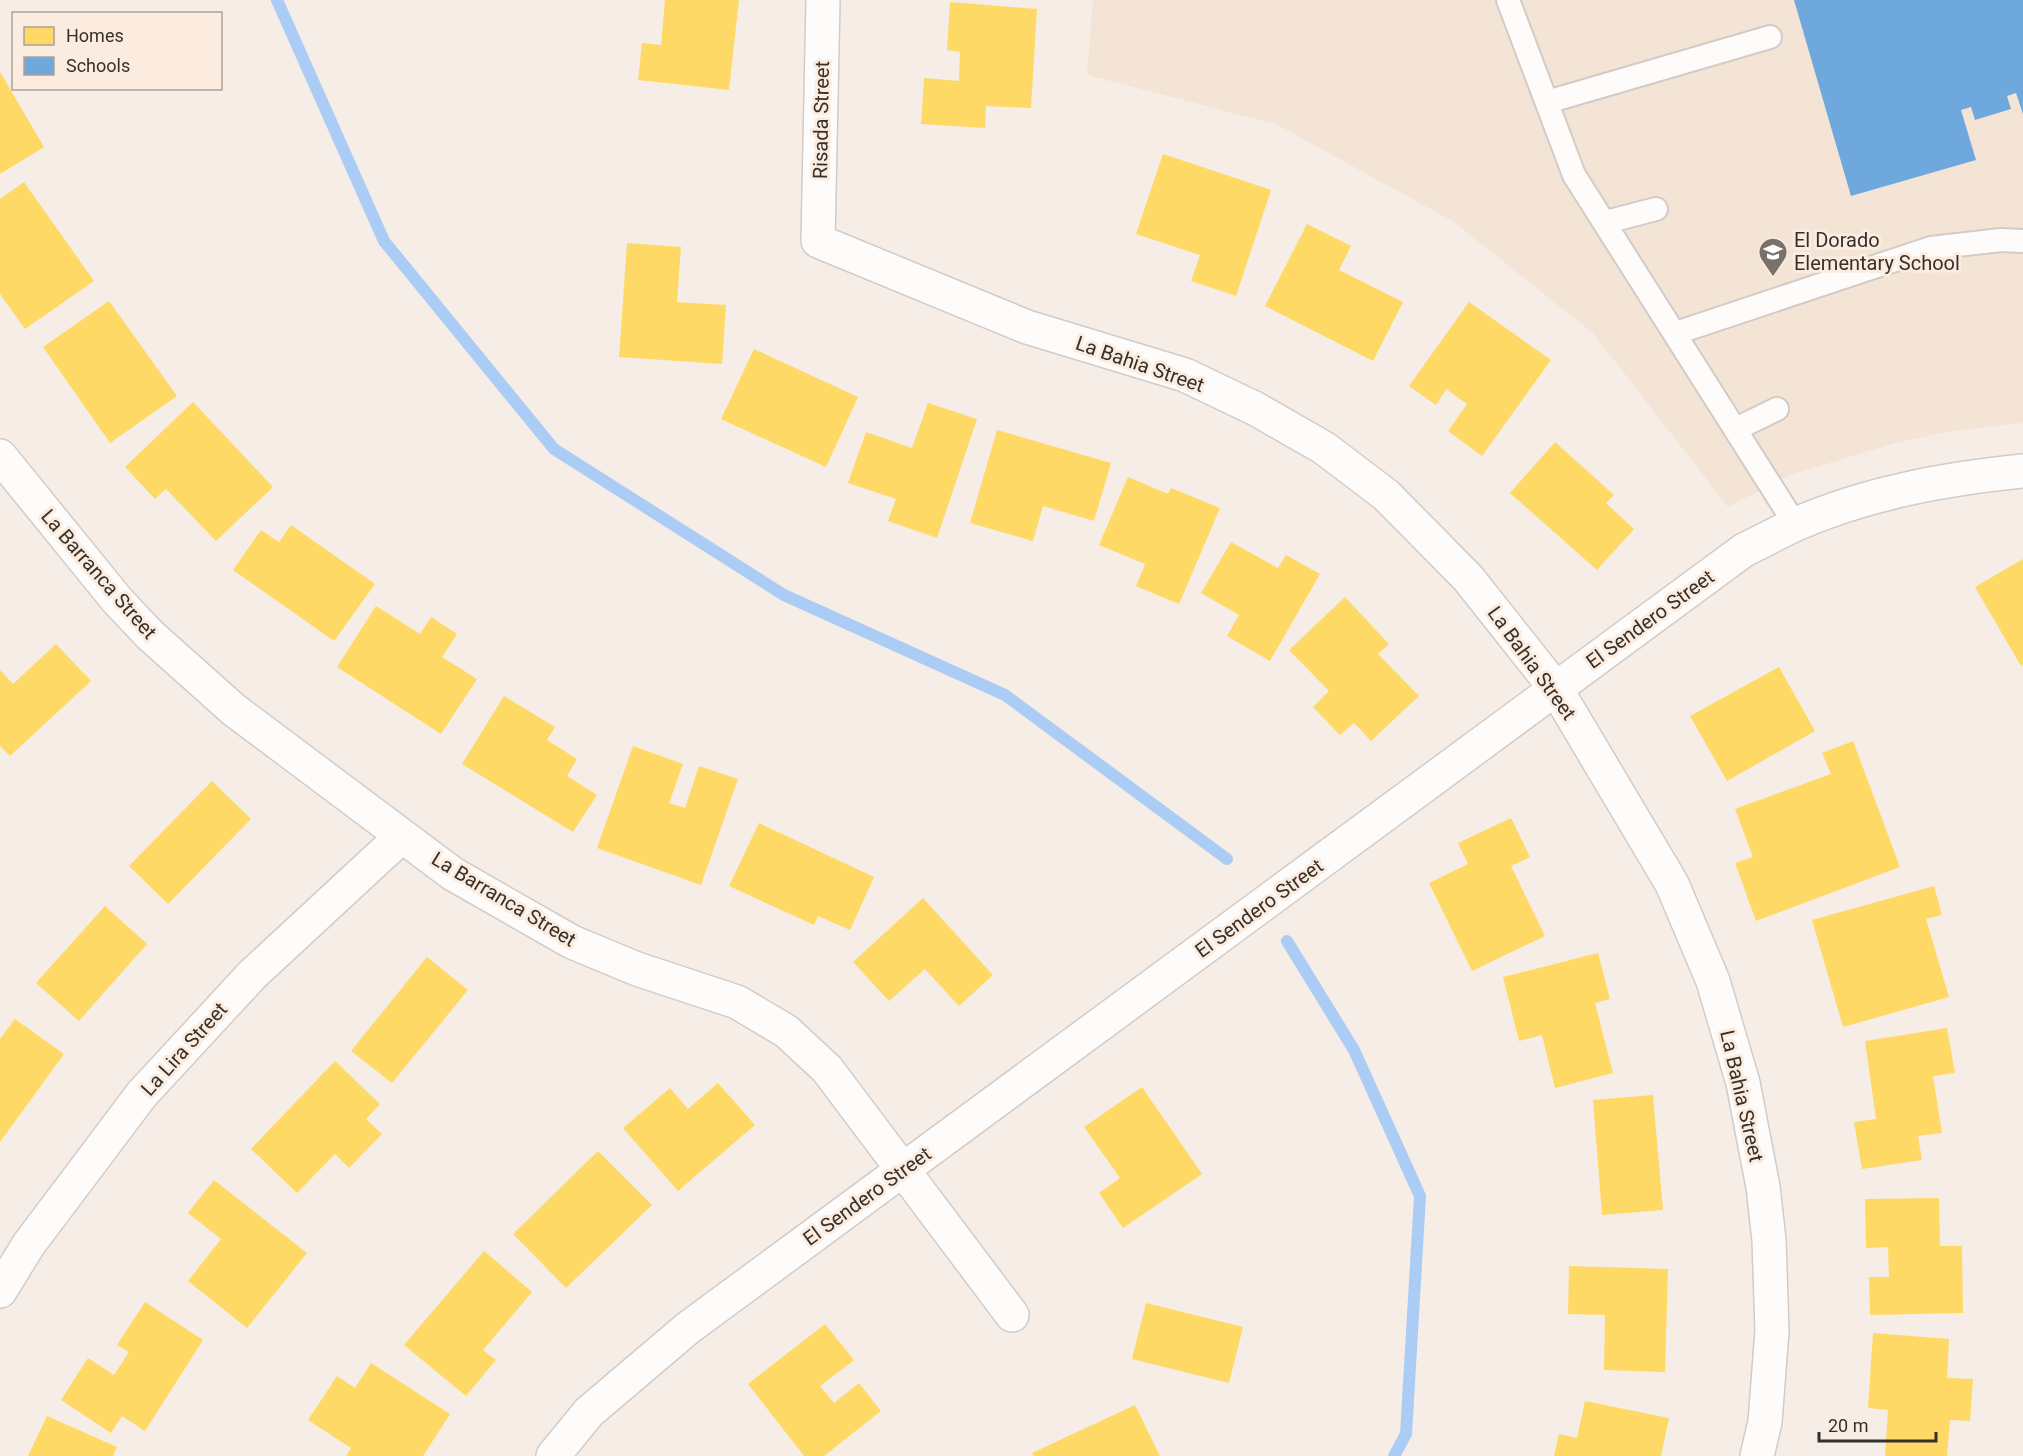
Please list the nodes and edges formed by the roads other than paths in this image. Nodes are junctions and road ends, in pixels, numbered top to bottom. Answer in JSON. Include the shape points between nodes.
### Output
{"nodes":[{"id":1,"x":823,"y":0,"type":"edge"},
{"id":2,"x":1508,"y":0,"type":"edge"},
{"id":3,"x":1770,"y":37,"type":"dead end"},
{"id":4,"x":1547,"y":102,"type":"junction"},
{"id":5,"x":1656,"y":209,"type":"dead end"},
{"id":6,"x":1606,"y":222,"type":"junction"},
{"id":7,"x":818,"y":241,"type":"joint"},
{"id":8,"x":2023,"y":241,"type":"edge"},
{"id":9,"x":1676,"y":333,"type":"junction"},
{"id":10,"x":1777,"y":409,"type":"dead end"},
{"id":11,"x":1736,"y":429,"type":"junction"},
{"id":12,"x":3,"y":468,"type":"edge"},
{"id":13,"x":2023,"y":471,"type":"edge"},
{"id":14,"x":1795,"y":524,"type":"junction"},
{"id":15,"x":1556,"y":689,"type":"junction"},
{"id":16,"x":402,"y":836,"type":"junction"},
{"id":17,"x":902,"y":1170,"type":"junction"},
{"id":18,"x":0,"y":1291,"type":"edge"},
{"id":19,"x":1012,"y":1315,"type":"dead end"},
{"id":20,"x":554,"y":1456,"type":"edge"},
{"id":21,"x":1757,"y":1456,"type":"edge"}],
"edges":[{"from":1,"to":7,"type":"street","name":"Risada Street"},
{"from":2,"to":4,"type":"lane"},
{"from":3,"to":4,"type":"lane"},
{"from":4,"to":6,"type":"lane","via":[[1574,174]]},
{"from":5,"to":6,"type":"lane"},
{"from":6,"to":9,"type":"lane"},
{"from":7,"to":15,"type":"street","name":"La Bahia Street","via":[[1028,327],[1185,375],[1256,408],[1324,448],[1386,495],[1468,578]]},
{"from":8,"to":9,"type":"lane","via":[[1931,248]]},
{"from":9,"to":11,"type":"lane"},
{"from":10,"to":11,"type":"lane"},
{"from":11,"to":14,"type":"lane"},
{"from":12,"to":16,"type":"street","name":"La Barranca Street","via":[[150,636],[234,710]]},
{"from":13,"to":14,"type":"street","name":"El Sendero Street","via":[[1904,489]]},
{"from":14,"to":15,"type":"street","name":"El Sendero Street","via":[[1744,550]]},
{"from":15,"to":17,"type":"street","name":"El Sendero Street"},
{"from":15,"to":21,"type":"street","name":"La Bahia Street","via":[[1672,884],[1713,981],[1743,1083],[1763,1187],[1769,1251],[1772,1331],[1765,1422]]},
{"from":16,"to":17,"type":"street","name":"La Barranca Street","via":[[453,874],[572,942],[637,969],[737,1002],[786,1031],[827,1068]]},
{"from":16,"to":18,"type":"street","name":"La Lira Street","via":[[252,975],[142,1094],[29,1244]]},
{"from":17,"to":19,"type":"street","name":"La Barranca Street"},
{"from":17,"to":20,"type":"street","name":"El Sendero Street","via":[[688,1328],[589,1412]]}]}
